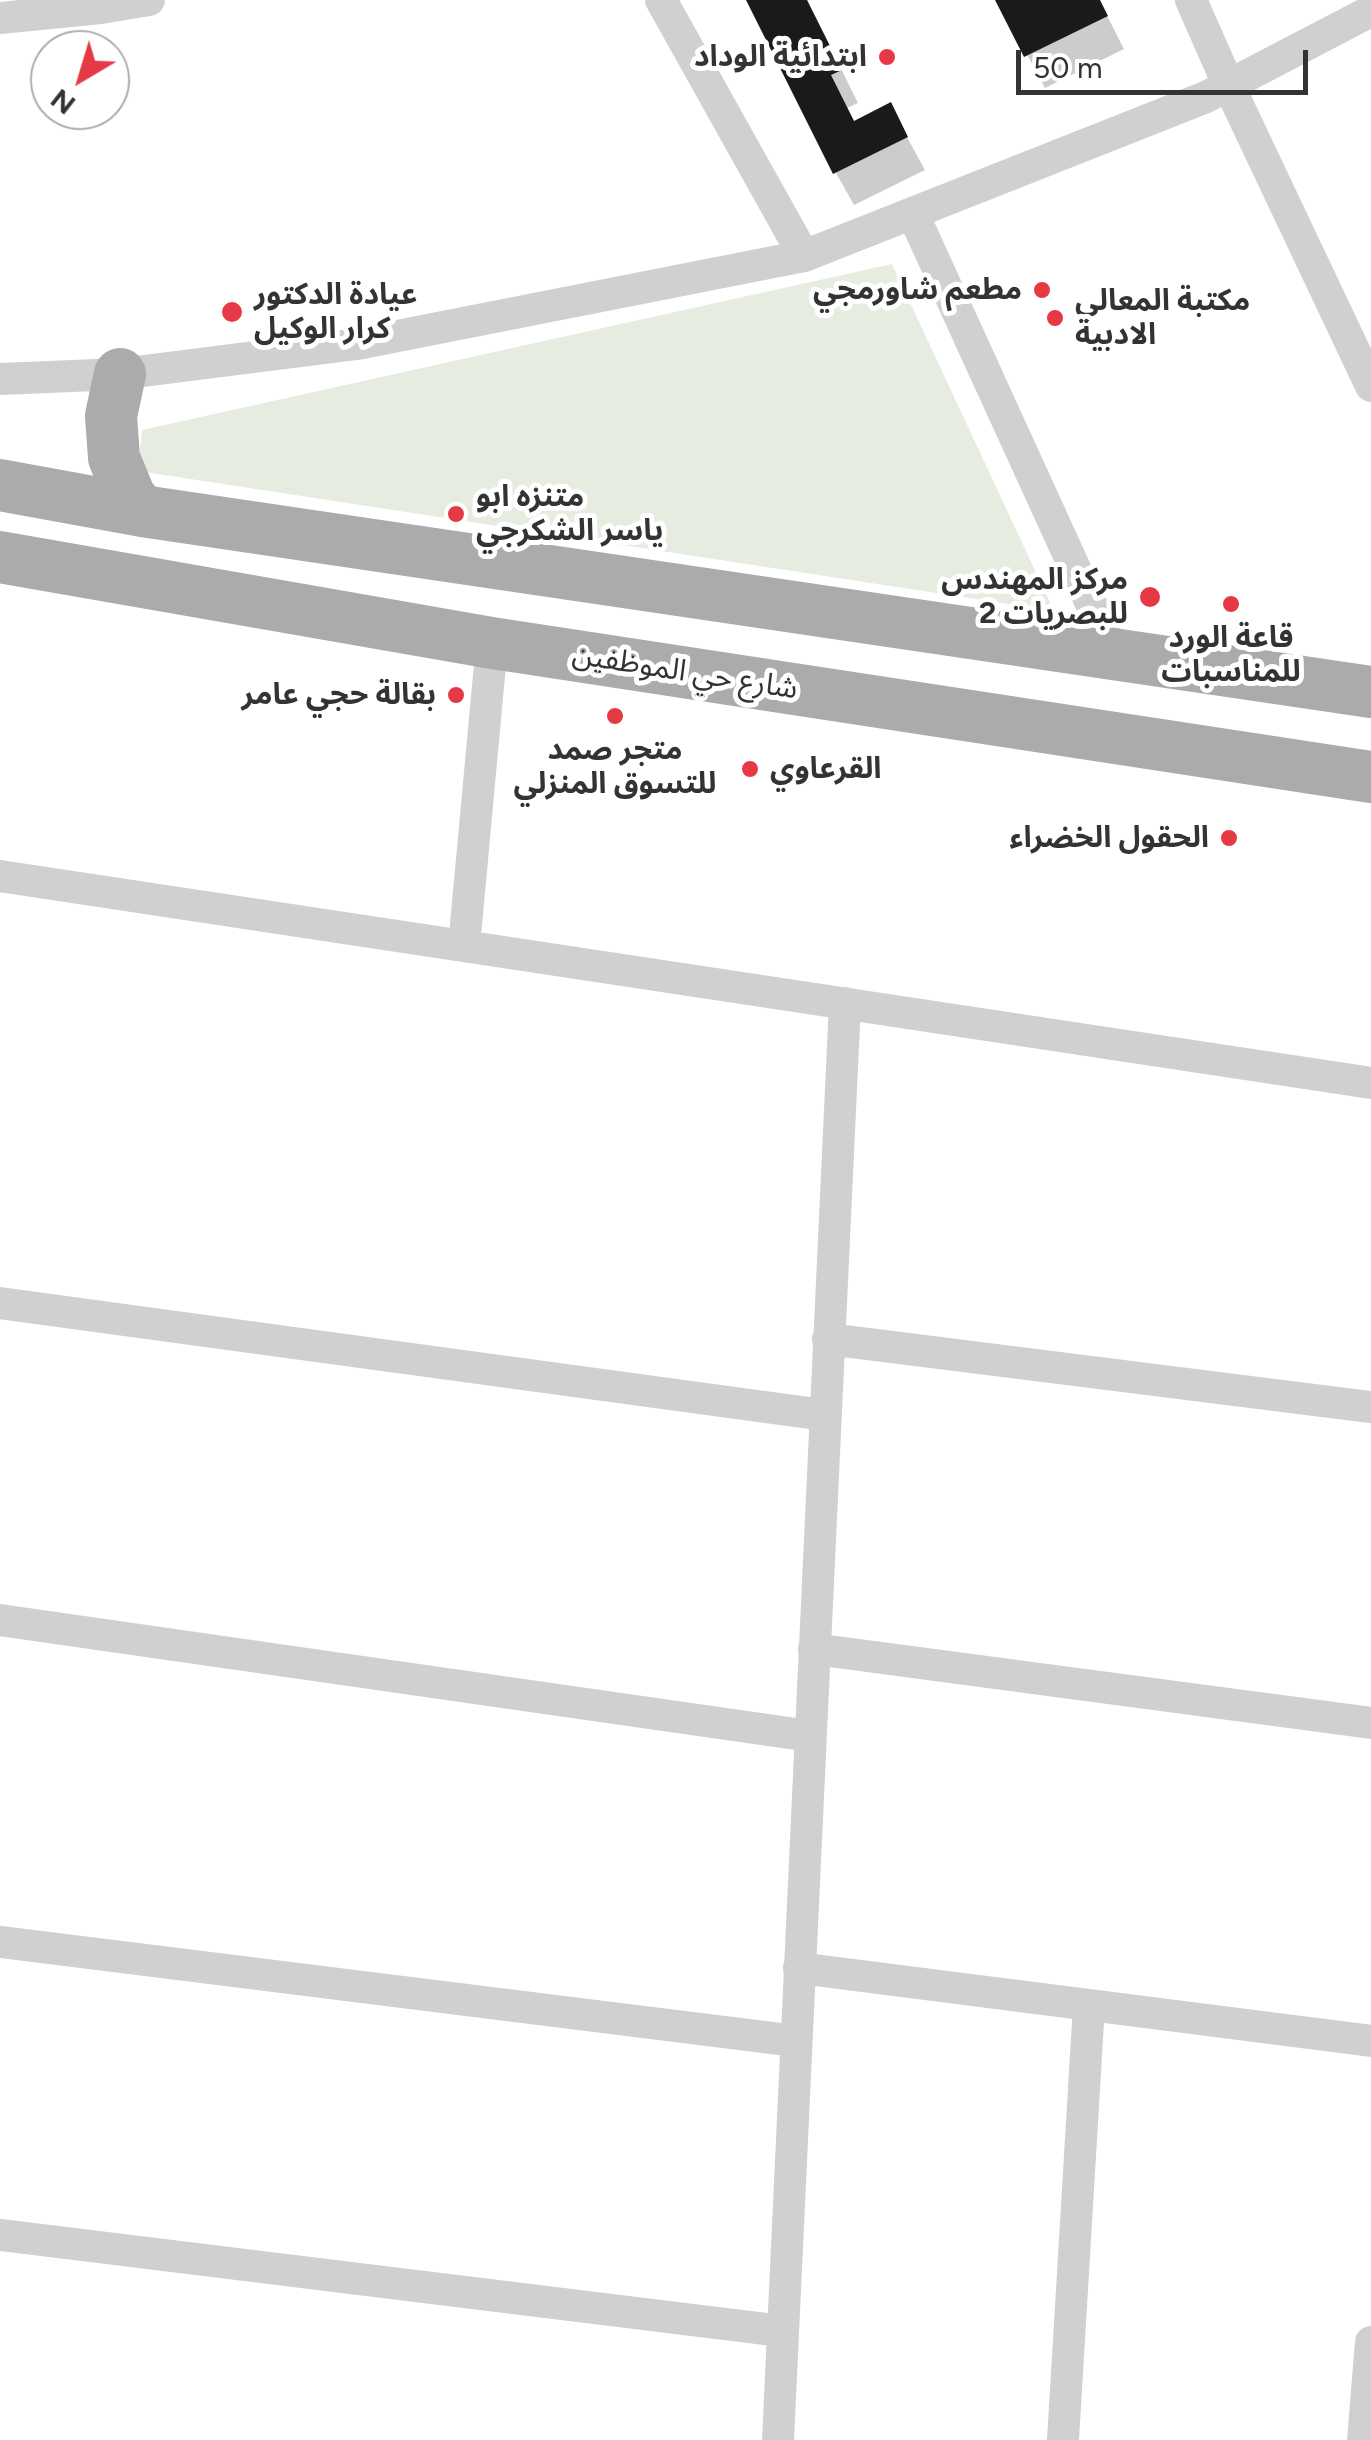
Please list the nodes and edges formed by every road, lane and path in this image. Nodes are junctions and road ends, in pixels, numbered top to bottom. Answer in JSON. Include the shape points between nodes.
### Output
{"nodes":[{"id":1,"x":149,"y":0,"type":"edge"},
{"id":2,"x":660,"y":0,"type":"edge"},
{"id":3,"x":1191,"y":0,"type":"edge"},
{"id":4,"x":1371,"y":10,"type":"edge"},
{"id":5,"x":0,"y":18,"type":"edge"},
{"id":6,"x":1228,"y":84,"type":"junction"},
{"id":7,"x":913,"y":214,"type":"junction"},
{"id":8,"x":804,"y":256,"type":"junction"},
{"id":9,"x":1361,"y":342,"type":"edge"},
{"id":10,"x":120,"y":374,"type":"junction"},
{"id":11,"x":0,"y":379,"type":"edge"},
{"id":12,"x":1371,"y":386,"type":"edge"},
{"id":13,"x":0,"y":485,"type":"edge"},
{"id":14,"x":142,"y":511,"type":"junction"},
{"id":15,"x":0,"y":557,"type":"edge"},
{"id":16,"x":492,"y":643,"type":"junction"},
{"id":17,"x":1114,"y":654,"type":"junction"},
{"id":18,"x":1371,"y":692,"type":"edge"},
{"id":19,"x":1371,"y":777,"type":"edge"},
{"id":20,"x":0,"y":876,"type":"edge"},
{"id":21,"x":464,"y":946,"type":"junction"},
{"id":22,"x":845,"y":1004,"type":"junction"},
{"id":23,"x":1371,"y":1083,"type":"edge"},
{"id":24,"x":0,"y":1303,"type":"edge"},
{"id":25,"x":828,"y":1339,"type":"junction"},
{"id":26,"x":1371,"y":1407,"type":"edge"},
{"id":27,"x":824,"y":1415,"type":"junction"},
{"id":28,"x":0,"y":1620,"type":"edge"},
{"id":29,"x":814,"y":1650,"type":"junction"},
{"id":30,"x":1371,"y":1723,"type":"edge"},
{"id":31,"x":810,"y":1736,"type":"junction"},
{"id":32,"x":0,"y":1942,"type":"edge"},
{"id":33,"x":799,"y":1968,"type":"junction"},
{"id":34,"x":1089,"y":2005,"type":"junction"},
{"id":35,"x":1371,"y":2040,"type":"edge"},
{"id":36,"x":796,"y":2042,"type":"junction"},
{"id":37,"x":0,"y":2235,"type":"edge"},
{"id":38,"x":782,"y":2331,"type":"junction"},
{"id":39,"x":1371,"y":2342,"type":"edge"},
{"id":40,"x":778,"y":2440,"type":"edge"},
{"id":41,"x":1063,"y":2440,"type":"edge"},
{"id":42,"x":1362,"y":2440,"type":"edge"}],
"edges":[{"from":1,"to":5,"type":"street"},
{"from":2,"to":8,"type":"street"},
{"from":3,"to":6,"type":"street"},
{"from":4,"to":6,"type":"street"},
{"from":6,"to":7,"type":"street"},
{"from":6,"to":9,"type":"street"},
{"from":7,"to":8,"type":"street"},
{"from":7,"to":17,"type":"street"},
{"from":8,"to":10,"type":"street","via":[[357,344]]},
{"from":9,"to":12,"type":"street"},
{"from":10,"to":11,"type":"street"},
{"from":10,"to":14,"type":"main road","via":[[111,416],[114,458]]},
{"from":13,"to":14,"type":"main road"},
{"from":14,"to":17,"type":"main road"},
{"from":15,"to":16,"type":"main road","name":"شارع حي الموظفين"},
{"from":16,"to":19,"type":"main road","name":"شارع حي الموظفين"},
{"from":16,"to":21,"type":"street"},
{"from":17,"to":18,"type":"main road"},
{"from":20,"to":21,"type":"street"},
{"from":21,"to":22,"type":"street"},
{"from":22,"to":23,"type":"street"},
{"from":22,"to":25,"type":"street"},
{"from":24,"to":27,"type":"street"},
{"from":25,"to":26,"type":"street"},
{"from":25,"to":27,"type":"street"},
{"from":27,"to":29,"type":"street"},
{"from":28,"to":31,"type":"street"},
{"from":29,"to":30,"type":"street"},
{"from":29,"to":31,"type":"street"},
{"from":31,"to":33,"type":"street"},
{"from":32,"to":36,"type":"street"},
{"from":33,"to":34,"type":"street"},
{"from":33,"to":36,"type":"street"},
{"from":34,"to":35,"type":"street"},
{"from":34,"to":41,"type":"street"},
{"from":36,"to":38,"type":"street"},
{"from":37,"to":38,"type":"street"},
{"from":38,"to":40,"type":"street"},
{"from":39,"to":42,"type":"street"}]}
